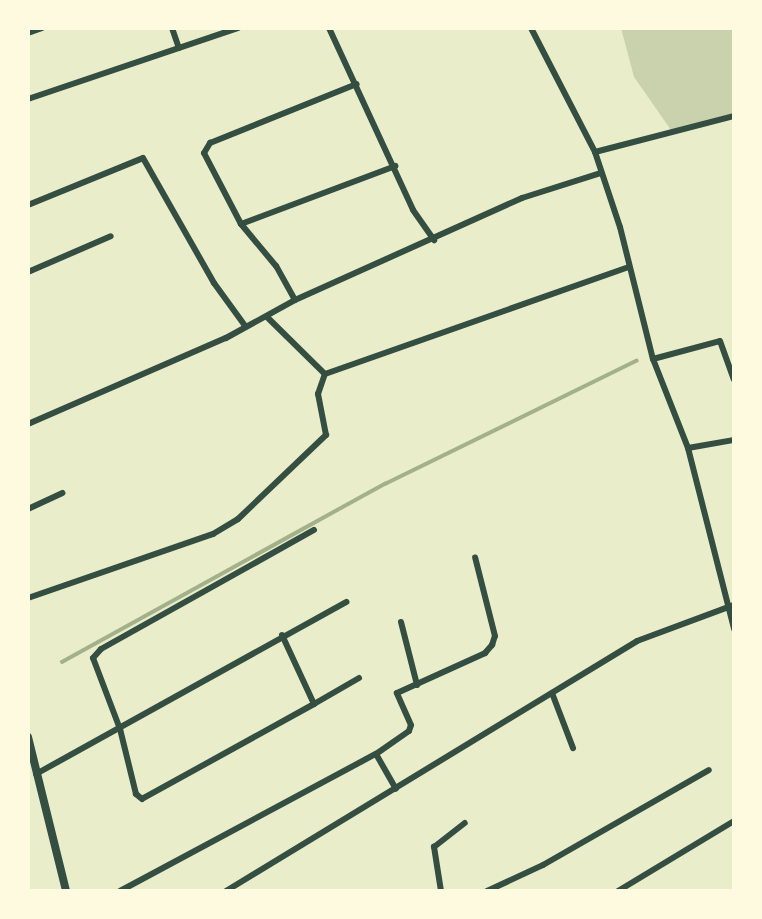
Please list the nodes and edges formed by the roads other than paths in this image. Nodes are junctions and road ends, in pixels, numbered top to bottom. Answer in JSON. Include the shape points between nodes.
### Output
{"nodes":[{"id":1,"x":42,"y":28,"type":"edge"},
{"id":2,"x":172,"y":28,"type":"edge"},
{"id":3,"x":239,"y":28,"type":"edge"},
{"id":4,"x":330,"y":28,"type":"edge"},
{"id":5,"x":531,"y":28,"type":"edge"},
{"id":6,"x":28,"y":33,"type":"edge"},
{"id":7,"x":179,"y":48,"type":"junction"},
{"id":8,"x":357,"y":84,"type":"junction"},
{"id":9,"x":28,"y":99,"type":"edge"},
{"id":10,"x":734,"y":116,"type":"edge"},
{"id":11,"x":595,"y":152,"type":"junction"},
{"id":12,"x":395,"y":166,"type":"junction"},
{"id":13,"x":601,"y":173,"type":"junction"},
{"id":14,"x":28,"y":205,"type":"edge"},
{"id":15,"x":242,"y":224,"type":"junction"},
{"id":16,"x":111,"y":236,"type":"dead end"},
{"id":17,"x":434,"y":240,"type":"junction"},
{"id":18,"x":629,"y":267,"type":"junction"},
{"id":19,"x":28,"y":272,"type":"edge"},
{"id":20,"x":295,"y":300,"type":"junction"},
{"id":21,"x":267,"y":317,"type":"junction"},
{"id":22,"x":246,"y":327,"type":"junction"},
{"id":23,"x":653,"y":359,"type":"junction"},
{"id":24,"x":325,"y":374,"type":"junction"},
{"id":25,"x":734,"y":380,"type":"edge"},
{"id":26,"x":28,"y":424,"type":"edge"},
{"id":27,"x":734,"y":440,"type":"edge"},
{"id":28,"x":688,"y":448,"type":"junction"},
{"id":29,"x":63,"y":493,"type":"dead end"},
{"id":30,"x":28,"y":509,"type":"edge"},
{"id":31,"x":314,"y":530,"type":"dead end"},
{"id":32,"x":475,"y":557,"type":"dead end"},
{"id":33,"x":28,"y":598,"type":"edge"},
{"id":34,"x":346,"y":602,"type":"dead end"},
{"id":35,"x":734,"y":605,"type":"edge"},
{"id":36,"x":726,"y":608,"type":"junction"},
{"id":37,"x":401,"y":622,"type":"dead end"},
{"id":38,"x":734,"y":629,"type":"edge"},
{"id":39,"x":282,"y":635,"type":"junction"},
{"id":40,"x":359,"y":678,"type":"dead end"},
{"id":41,"x":417,"y":685,"type":"junction"},
{"id":42,"x":552,"y":693,"type":"junction"},
{"id":43,"x":314,"y":704,"type":"junction"},
{"id":44,"x":120,"y":729,"type":"junction"},
{"id":45,"x":28,"y":737,"type":"edge"},
{"id":46,"x":573,"y":748,"type":"dead end"},
{"id":47,"x":376,"y":754,"type":"junction"},
{"id":48,"x":709,"y":771,"type":"dead end"},
{"id":49,"x":36,"y":774,"type":"junction"},
{"id":50,"x":396,"y":789,"type":"junction"},
{"id":51,"x":734,"y":821,"type":"edge"},
{"id":52,"x":465,"y":822,"type":"dead end"},
{"id":53,"x":66,"y":891,"type":"edge"},
{"id":54,"x":120,"y":891,"type":"edge"},
{"id":55,"x":226,"y":891,"type":"edge"},
{"id":56,"x":441,"y":891,"type":"edge"},
{"id":57,"x":487,"y":891,"type":"edge"},
{"id":58,"x":618,"y":891,"type":"edge"}],
"edges":[{"from":1,"to":6,"type":"street"},
{"from":2,"to":7,"type":"street"},
{"from":3,"to":7,"type":"street"},
{"from":4,"to":8,"type":"street"},
{"from":5,"to":11,"type":"street"},
{"from":7,"to":9,"type":"street"},
{"from":8,"to":12,"type":"street"},
{"from":8,"to":15,"type":"street","via":[[205,148]]},
{"from":10,"to":11,"type":"street"},
{"from":11,"to":13,"type":"street"},
{"from":12,"to":15,"type":"street"},
{"from":12,"to":17,"type":"street","via":[[413,210]]},
{"from":13,"to":17,"type":"street","via":[[522,198]]},
{"from":13,"to":18,"type":"street"},
{"from":14,"to":22,"type":"street","via":[[143,158],[214,283]]},
{"from":15,"to":20,"type":"street","via":[[276,266]]},
{"from":16,"to":19,"type":"street"},
{"from":17,"to":20,"type":"street"},
{"from":18,"to":23,"type":"street"},
{"from":18,"to":24,"type":"street"},
{"from":20,"to":21,"type":"street"},
{"from":21,"to":22,"type":"street"},
{"from":21,"to":24,"type":"street"},
{"from":22,"to":26,"type":"street"},
{"from":23,"to":25,"type":"street","via":[[720,341]]},
{"from":23,"to":28,"type":"street"},
{"from":24,"to":33,"type":"street","via":[[318,394],[326,435],[238,519],[212,534]]},
{"from":27,"to":28,"type":"street"},
{"from":28,"to":36,"type":"street"},
{"from":29,"to":30,"type":"street"},
{"from":31,"to":44,"type":"street","via":[[101,649],[93,658],[94,668]]},
{"from":32,"to":41,"type":"street","via":[[495,636],[492,645],[485,653]]},
{"from":34,"to":39,"type":"street"},
{"from":35,"to":36,"type":"street"},
{"from":36,"to":38,"type":"street"},
{"from":36,"to":42,"type":"street","via":[[637,641]]},
{"from":37,"to":41,"type":"street"},
{"from":39,"to":43,"type":"street"},
{"from":39,"to":44,"type":"street"},
{"from":40,"to":43,"type":"street"},
{"from":41,"to":47,"type":"street","via":[[395,694],[411,729]]},
{"from":42,"to":46,"type":"street"},
{"from":42,"to":50,"type":"street"},
{"from":43,"to":44,"type":"street","via":[[148,799],[136,794]]},
{"from":44,"to":49,"type":"street"},
{"from":45,"to":49,"type":"street"},
{"from":47,"to":50,"type":"street"},
{"from":47,"to":54,"type":"street"},
{"from":48,"to":57,"type":"street","via":[[543,865]]},
{"from":49,"to":53,"type":"street"},
{"from":50,"to":55,"type":"street"},
{"from":51,"to":58,"type":"street"},
{"from":52,"to":56,"type":"street","via":[[434,847]]}]}
